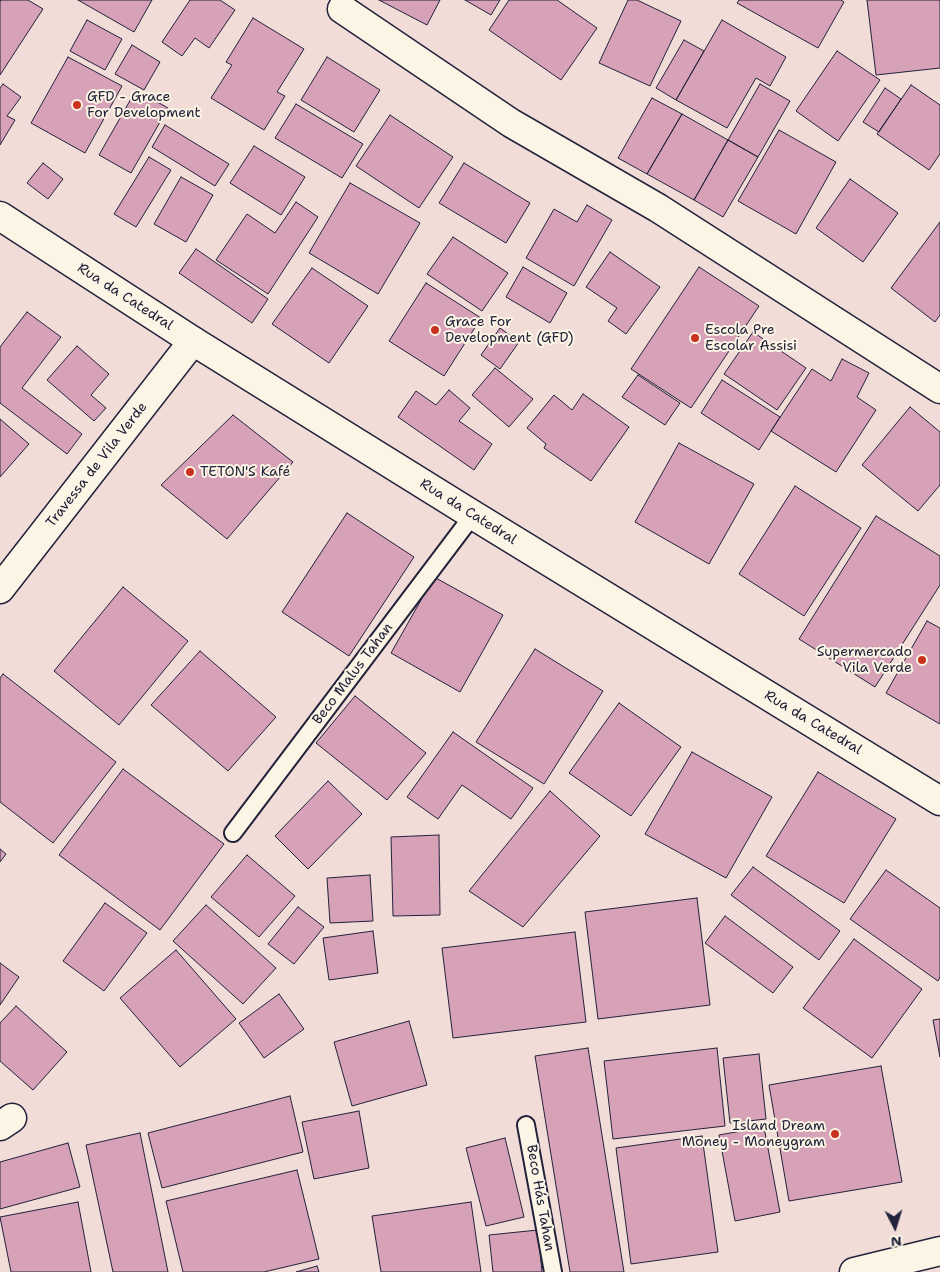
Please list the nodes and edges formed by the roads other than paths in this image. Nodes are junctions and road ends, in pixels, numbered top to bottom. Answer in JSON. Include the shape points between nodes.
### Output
{"nodes":[{"id":1,"x":338,"y":3,"type":"edge"},
{"id":2,"x":0,"y":216,"type":"edge"},
{"id":3,"x":193,"y":341,"type":"junction"},
{"id":4,"x":940,"y":389,"type":"edge"},
{"id":5,"x":473,"y":515,"type":"junction"},
{"id":6,"x":0,"y":589,"type":"edge"},
{"id":7,"x":940,"y":801,"type":"edge"},
{"id":8,"x":233,"y":833,"type":"dead end"},
{"id":9,"x":526,"y":1125,"type":"dead end"},
{"id":10,"x":940,"y":1252,"type":"edge"},
{"id":11,"x":553,"y":1272,"type":"edge"},
{"id":12,"x":854,"y":1272,"type":"edge"}],
"edges":[{"from":1,"to":4,"type":"main road","via":[[510,123],[658,208]]},
{"from":2,"to":3,"type":"main road","name":"Rua da Catedral"},
{"from":3,"to":5,"type":"main road","name":"Rua da Catedral"},
{"from":3,"to":6,"type":"main road","name":"Travessa de Vila Verde"},
{"from":5,"to":7,"type":"main road","name":"Rua da Catedral"},
{"from":5,"to":8,"type":"lane","name":"Beco Malus Tahan"},
{"from":9,"to":11,"type":"lane","name":"Beco Hás Tahan"},
{"from":10,"to":12,"type":"main road"}]}
